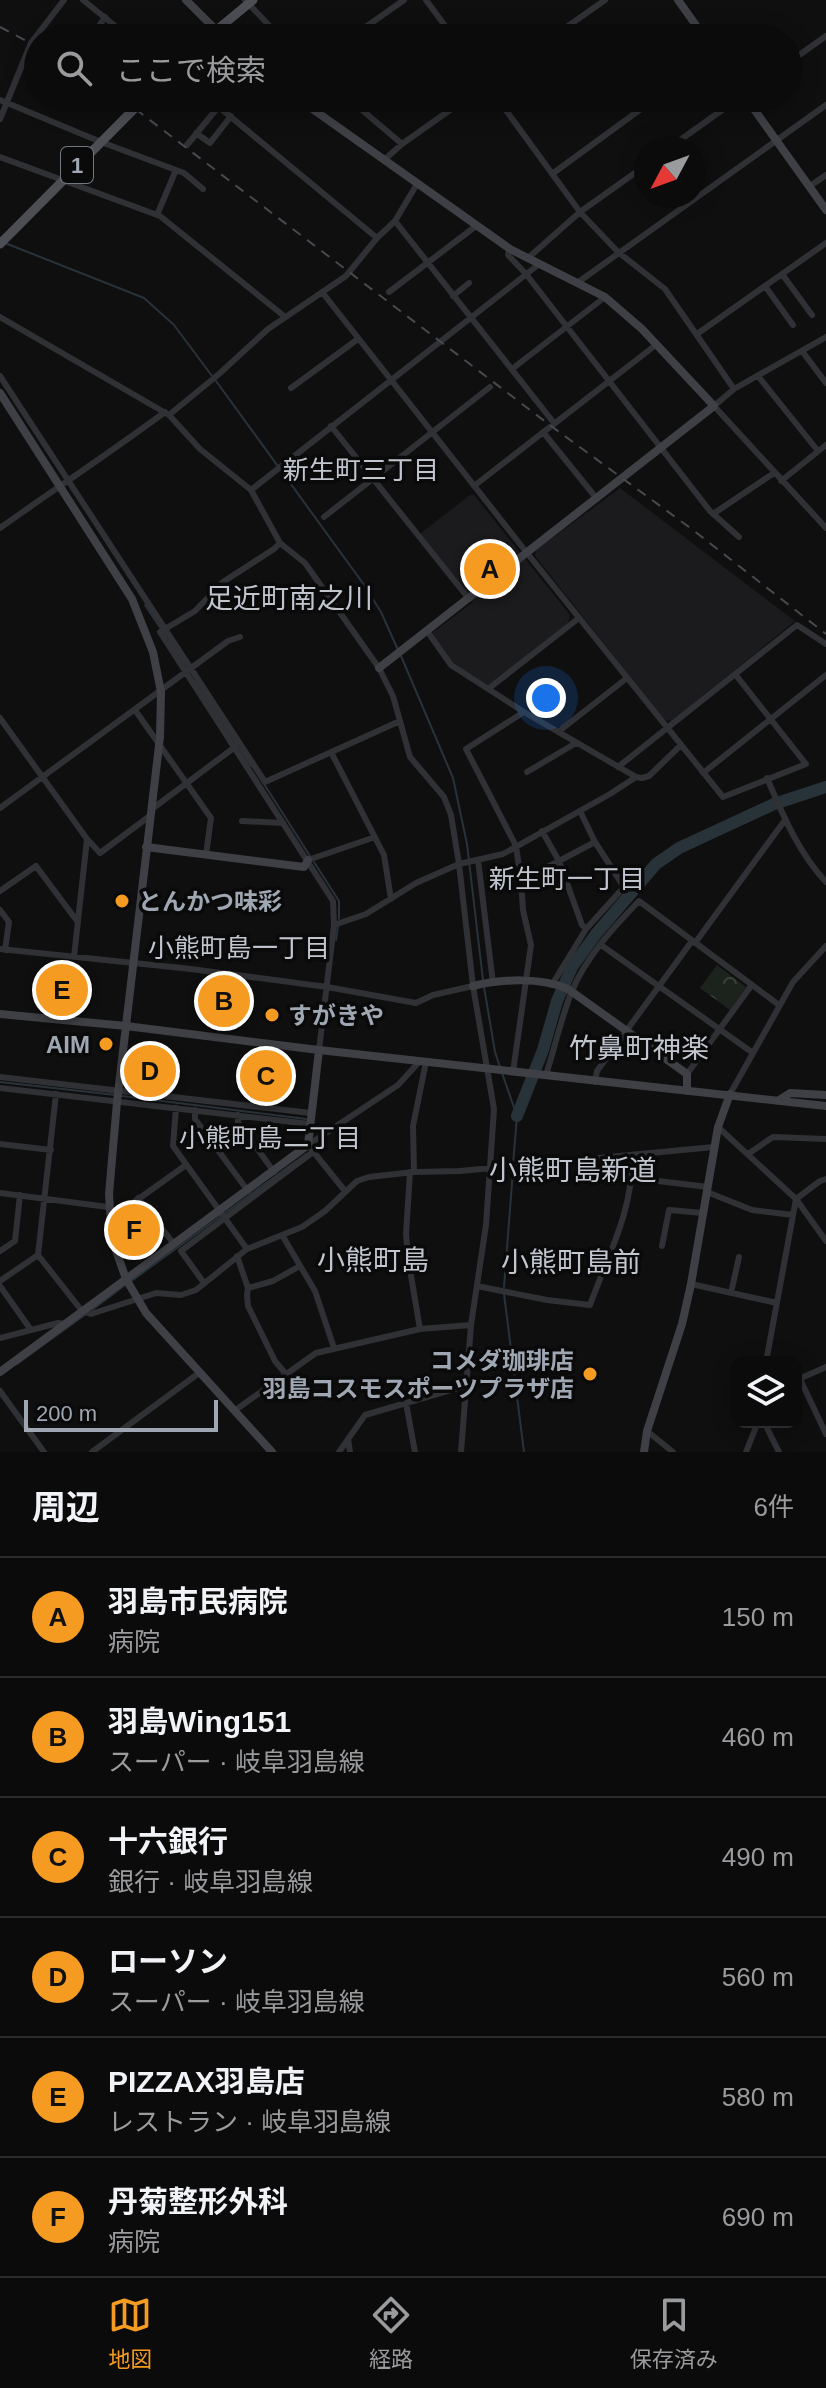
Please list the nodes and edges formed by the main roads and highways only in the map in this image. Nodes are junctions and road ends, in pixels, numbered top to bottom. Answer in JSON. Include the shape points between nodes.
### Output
{"nodes":[{"id":1,"x":248,"y":2,"type":"edge"},
{"id":2,"x":223,"y":24,"type":"edge"},
{"id":3,"x":131,"y":112,"type":"edge"},
{"id":4,"x":0,"y":244,"type":"edge"}],
"edges":[{"from":1,"to":2,"type":"main road"},
{"from":3,"to":4,"type":"main road","number":"1"}]}
